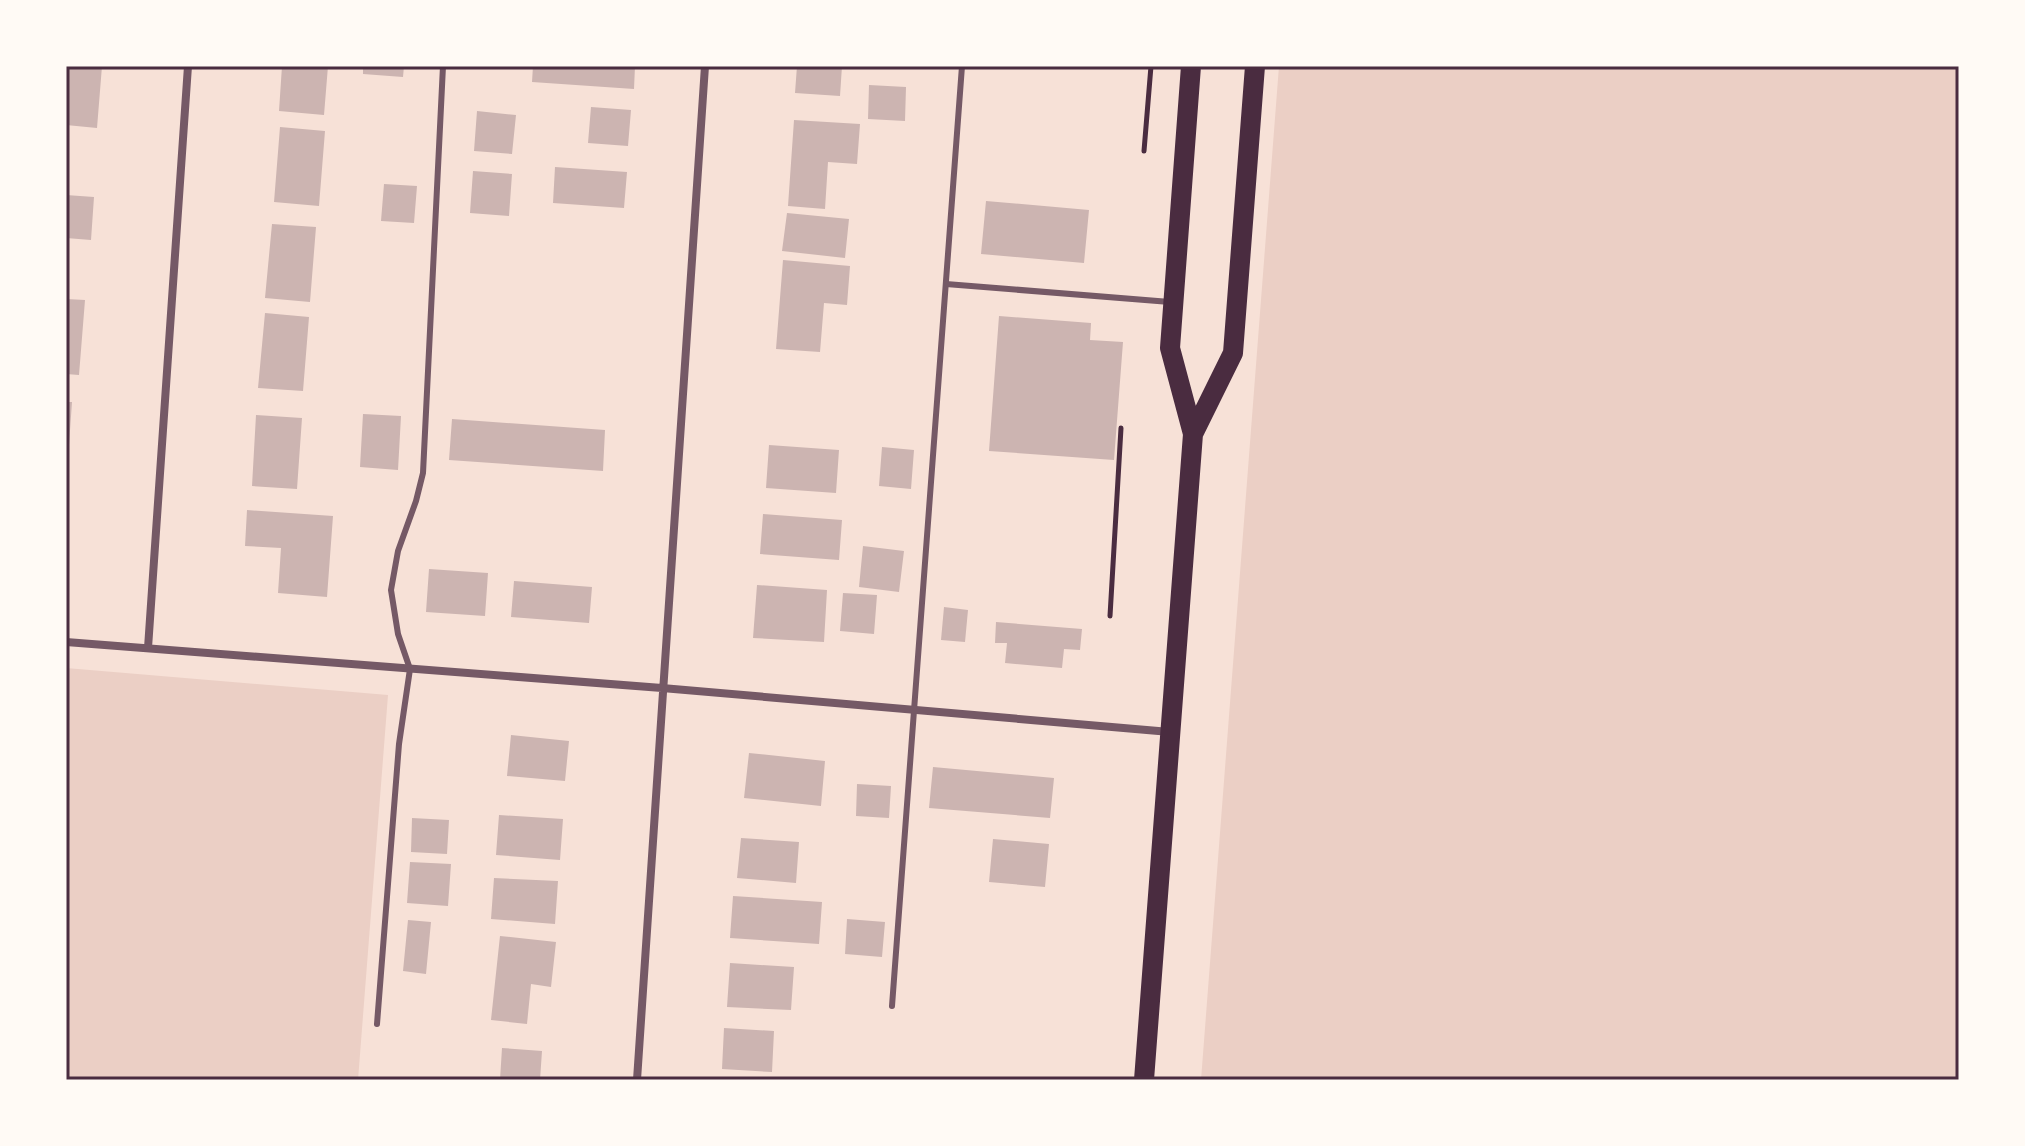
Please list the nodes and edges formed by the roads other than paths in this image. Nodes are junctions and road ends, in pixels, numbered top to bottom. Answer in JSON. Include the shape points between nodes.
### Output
{"nodes":[{"id":1,"x":188,"y":66,"type":"edge"},
{"id":2,"x":443,"y":66,"type":"edge"},
{"id":3,"x":705,"y":66,"type":"edge"},
{"id":4,"x":962,"y":66,"type":"edge"},
{"id":5,"x":1191,"y":66,"type":"edge"},
{"id":6,"x":1255,"y":66,"type":"edge"},
{"id":7,"x":946,"y":284,"type":"junction"},
{"id":8,"x":1174,"y":302,"type":"junction"},
{"id":9,"x":1193,"y":434,"type":"junction"},
{"id":10,"x":66,"y":642,"type":"edge"},
{"id":11,"x":148,"y":648,"type":"junction"},
{"id":12,"x":410,"y":669,"type":"junction"},
{"id":13,"x":662,"y":688,"type":"junction"},
{"id":14,"x":915,"y":710,"type":"junction"},
{"id":15,"x":1170,"y":732,"type":"junction"},
{"id":16,"x":892,"y":1006,"type":"dead end"},
{"id":17,"x":377,"y":1024,"type":"dead end"},
{"id":18,"x":637,"y":1080,"type":"edge"},
{"id":19,"x":1144,"y":1080,"type":"edge"}],
"edges":[{"from":1,"to":11,"type":"street"},
{"from":2,"to":12,"type":"lane","via":[[423,473],[391,590]]},
{"from":3,"to":13,"type":"street"},
{"from":4,"to":7,"type":"lane"},
{"from":5,"to":8,"type":"main road"},
{"from":6,"to":9,"type":"main road","via":[[1233,353]]},
{"from":7,"to":8,"type":"lane"},
{"from":7,"to":14,"type":"lane"},
{"from":8,"to":9,"type":"main road","via":[[1170,348]]},
{"from":9,"to":15,"type":"main road"},
{"from":10,"to":11,"type":"street"},
{"from":11,"to":12,"type":"street"},
{"from":12,"to":13,"type":"street"},
{"from":12,"to":17,"type":"lane","via":[[399,744]]},
{"from":13,"to":14,"type":"street"},
{"from":13,"to":18,"type":"street"},
{"from":14,"to":15,"type":"street"},
{"from":14,"to":16,"type":"lane"},
{"from":15,"to":19,"type":"main road"}]}
